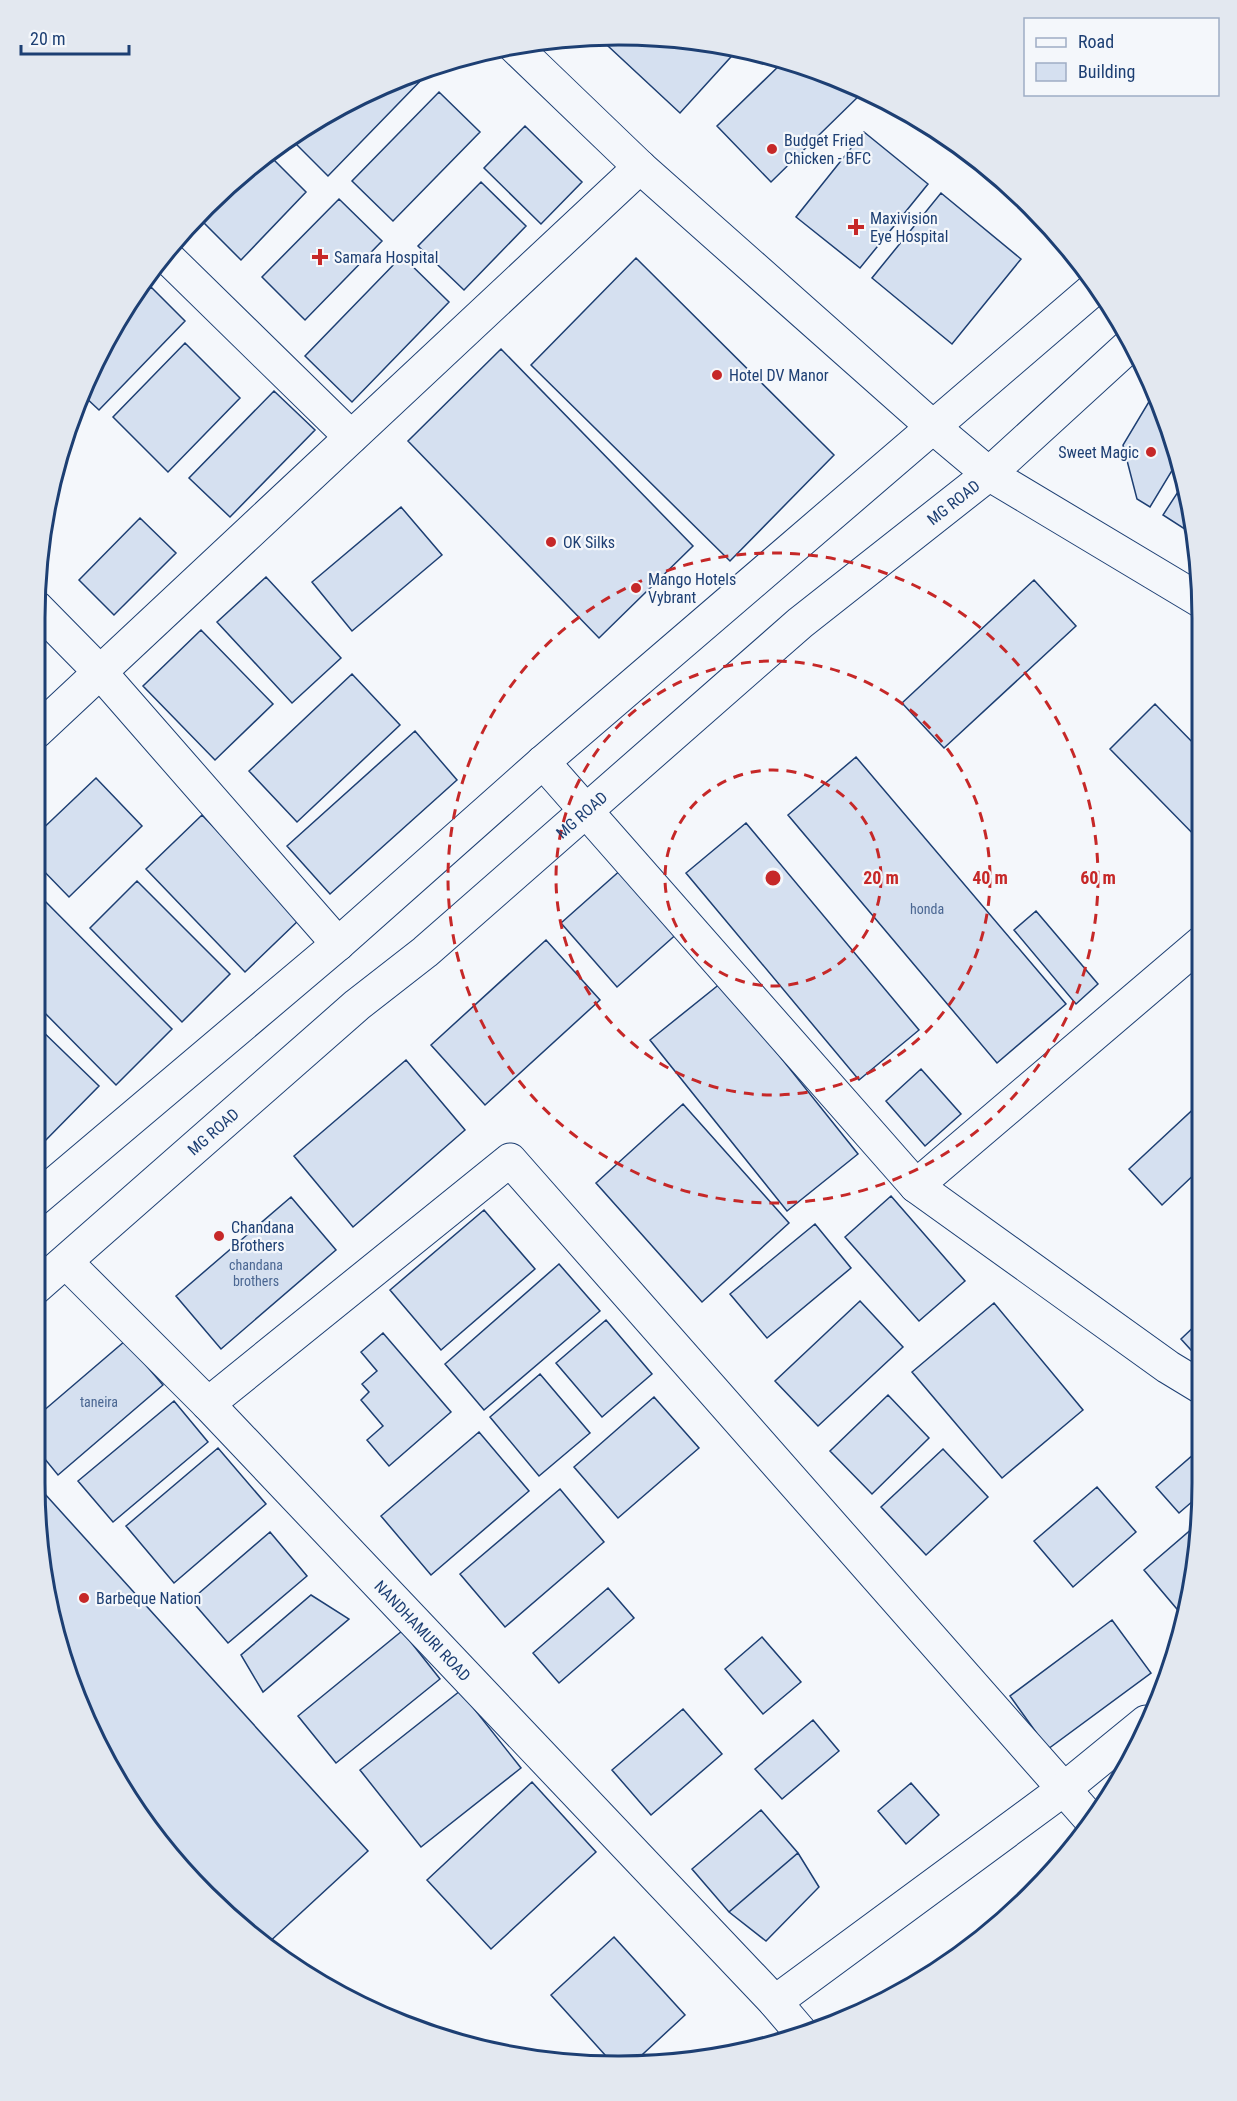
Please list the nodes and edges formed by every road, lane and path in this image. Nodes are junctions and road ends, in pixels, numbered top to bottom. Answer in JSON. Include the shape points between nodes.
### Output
{"nodes":[{"id":1,"x":522,"y":54,"type":"edge"},
{"id":2,"x":640,"y":167,"type":"junction"},
{"id":3,"x":171,"y":261,"type":"edge"},
{"id":4,"x":1090,"y":292,"type":"edge"},
{"id":5,"x":1125,"y":350,"type":"edge"},
{"id":6,"x":933,"y":427,"type":"junction"},
{"id":7,"x":351,"y":437,"type":"junction"},
{"id":8,"x":989,"y":474,"type":"junction"},
{"id":9,"x":1191,"y":595,"type":"edge"},
{"id":10,"x":45,"y":616,"type":"edge"},
{"id":11,"x":100,"y":672,"type":"junction"},
{"id":12,"x":45,"y":724,"type":"edge"},
{"id":13,"x":543,"y":762,"type":"junction"},
{"id":14,"x":586,"y":811,"type":"junction"},
{"id":15,"x":338,"y":944,"type":"junction"},
{"id":16,"x":1192,"y":951,"type":"edge"},
{"id":17,"x":916,"y":1186,"type":"junction"},
{"id":18,"x":45,"y":1192,"type":"edge"},
{"id":19,"x":66,"y":1262,"type":"junction"},
{"id":20,"x":45,"y":1280,"type":"edge"},
{"id":21,"x":1192,"y":1382,"type":"edge"},
{"id":22,"x":208,"y":1404,"type":"junction"},
{"id":23,"x":1135,"y":1731,"type":"edge"},
{"id":24,"x":1064,"y":1789,"type":"junction"},
{"id":25,"x":1086,"y":1814,"type":"edge"},
{"id":26,"x":776,"y":2002,"type":"junction"},
{"id":27,"x":797,"y":2028,"type":"edge"}],
"edges":[{"from":1,"to":2,"type":"street"},
{"from":2,"to":6,"type":"street"},
{"from":2,"to":7,"type":"street"},
{"from":3,"to":7,"type":"street"},
{"from":4,"to":6,"type":"street"},
{"from":5,"to":8,"type":"street","name":"MG ROAD"},
{"from":6,"to":8,"type":"street"},
{"from":6,"to":13,"type":"street"},
{"from":7,"to":11,"type":"street"},
{"from":8,"to":9,"type":"street"},
{"from":8,"to":14,"type":"street","name":"MG ROAD","via":[[801,623]]},
{"from":10,"to":11,"type":"street"},
{"from":11,"to":12,"type":"street"},
{"from":11,"to":15,"type":"street"},
{"from":13,"to":14,"type":"street"},
{"from":13,"to":15,"type":"street"},
{"from":14,"to":17,"type":"street"},
{"from":14,"to":19,"type":"street","name":"MG ROAD","via":[[425,952],[357,1005]]},
{"from":15,"to":18,"type":"street"},
{"from":16,"to":17,"type":"street"},
{"from":17,"to":21,"type":"street"},
{"from":19,"to":20,"type":"street","name":"MG ROAD"},
{"from":19,"to":22,"type":"street","name":"NANDHAMURI ROAD"},
{"from":22,"to":24,"type":"street","via":[[510,1160]]},
{"from":22,"to":26,"type":"street","name":"NANDHAMURI ROAD"},
{"from":23,"to":24,"type":"street"},
{"from":24,"to":25,"type":"street"},
{"from":24,"to":26,"type":"street"},
{"from":26,"to":27,"type":"street","name":"NANDHAMURI ROAD"}]}
